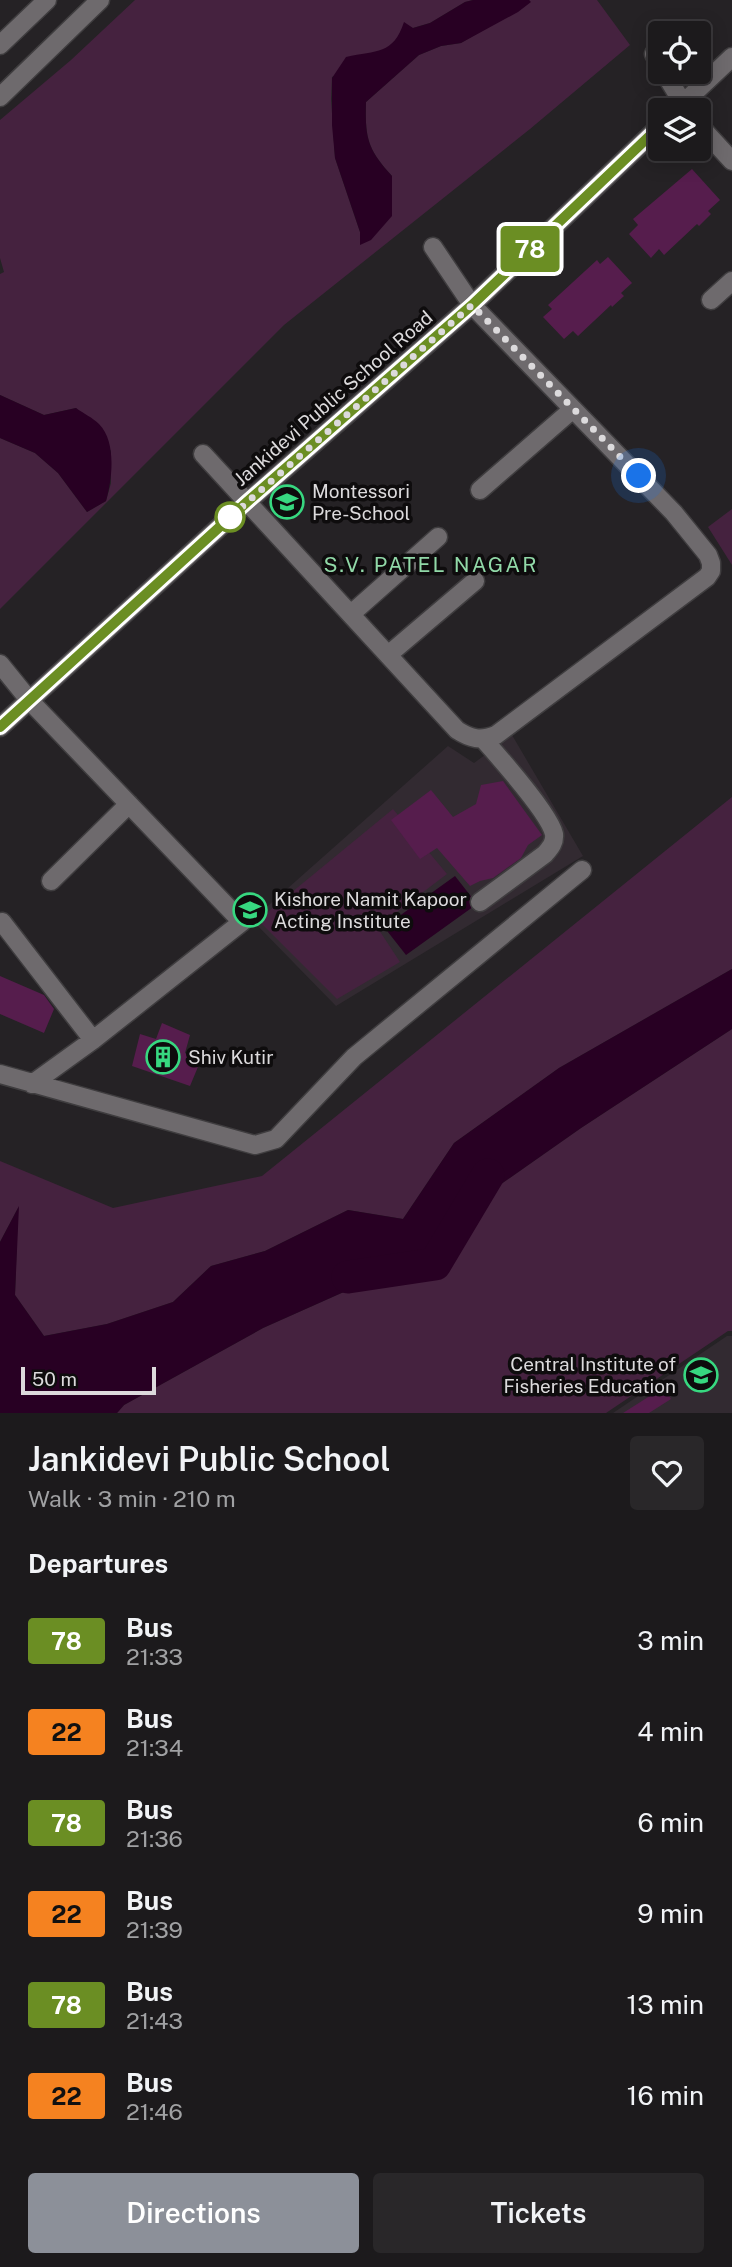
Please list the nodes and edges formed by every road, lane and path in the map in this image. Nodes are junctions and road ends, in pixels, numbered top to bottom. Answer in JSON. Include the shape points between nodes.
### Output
{"nodes":[{"id":1,"x":47,"y":0,"type":"edge"},
{"id":2,"x":100,"y":0,"type":"edge"},
{"id":3,"x":0,"y":45,"type":"edge"},
{"id":4,"x":732,"y":57,"type":"edge"},
{"id":5,"x":0,"y":97,"type":"edge"},
{"id":6,"x":692,"y":98,"type":"edge"},
{"id":7,"x":648,"y":137,"type":"edge"},
{"id":8,"x":711,"y":138,"type":"edge"},
{"id":9,"x":732,"y":161,"type":"edge"},
{"id":10,"x":433,"y":247,"type":"dead end"},
{"id":11,"x":732,"y":281,"type":"edge"},
{"id":12,"x":711,"y":300,"type":"dead end"},
{"id":13,"x":472,"y":305,"type":"junction"},
{"id":14,"x":516,"y":323,"type":"dead end"},
{"id":15,"x":502,"y":336,"type":"junction"},
{"id":16,"x":573,"y":409,"type":"junction"},
{"id":17,"x":203,"y":454,"type":"dead end"},
{"id":18,"x":480,"y":490,"type":"dead end"},
{"id":19,"x":247,"y":502,"type":"junction"},
{"id":20,"x":438,"y":537,"type":"dead end"},
{"id":21,"x":475,"y":581,"type":"dead end"},
{"id":22,"x":351,"y":614,"type":"junction"},
{"id":23,"x":388,"y":655,"type":"junction"},
{"id":24,"x":0,"y":664,"type":"edge"},
{"id":25,"x":30,"y":701,"type":"junction"},
{"id":26,"x":0,"y":727,"type":"edge"},
{"id":27,"x":484,"y":740,"type":"junction"},
{"id":28,"x":129,"y":804,"type":"junction"},
{"id":29,"x":582,"y":870,"type":"dead end"},
{"id":30,"x":51,"y":881,"type":"dead end"},
{"id":31,"x":480,"y":902,"type":"dead end"},
{"id":32,"x":2,"y":922,"type":"edge"},
{"id":33,"x":93,"y":1040,"type":"junction"},
{"id":34,"x":0,"y":1074,"type":"edge"},
{"id":35,"x":32,"y":1084,"type":"junction"}],
"edges":[{"from":1,"to":3,"type":"street"},
{"from":2,"to":5,"type":"street"},
{"from":4,"to":6,"type":"street"},
{"from":7,"to":13,"type":"street","name":"Jankidevi Public School Road"},
{"from":8,"to":9,"type":"street"},
{"from":10,"to":13,"type":"street"},
{"from":11,"to":12,"type":"street"},
{"from":13,"to":15,"type":"street"},
{"from":13,"to":19,"type":"street","name":"Jankidevi Public School Road"},
{"from":14,"to":15,"type":"street"},
{"from":15,"to":16,"type":"street"},
{"from":16,"to":18,"type":"street"},
{"from":16,"to":27,"type":"street","via":[[674,513],[708,555],[711,571]]},
{"from":17,"to":19,"type":"street"},
{"from":19,"to":22,"type":"street"},
{"from":19,"to":25,"type":"street","name":"Jankidevi Public School Road"},
{"from":20,"to":22,"type":"street"},
{"from":21,"to":23,"type":"street"},
{"from":22,"to":23,"type":"street"},
{"from":23,"to":27,"type":"street","via":[[457,730],[471,739]]},
{"from":24,"to":25,"type":"street"},
{"from":25,"to":26,"type":"street","name":"Jankidevi Public School Road"},
{"from":25,"to":28,"type":"street"},
{"from":27,"to":31,"type":"street","via":[[547,819],[554,835],[545,854]]},
{"from":28,"to":30,"type":"street"},
{"from":28,"to":33,"type":"street","via":[[242,922]]},
{"from":29,"to":35,"type":"street","via":[[354,1058],[276,1139],[255,1145]]},
{"from":32,"to":33,"type":"street"},
{"from":33,"to":35,"type":"street"},
{"from":34,"to":35,"type":"street"}]}
